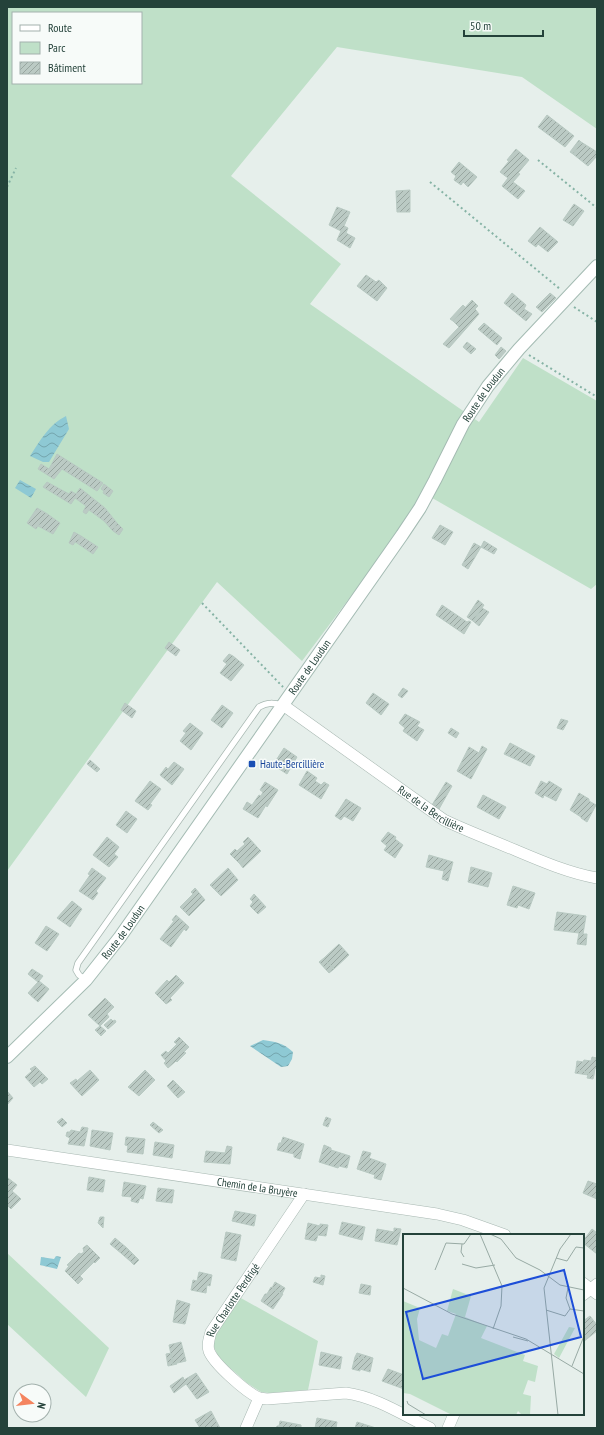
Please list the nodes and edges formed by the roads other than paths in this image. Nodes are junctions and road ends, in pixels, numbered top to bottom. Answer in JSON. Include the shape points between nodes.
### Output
{"nodes":[{"id":1,"x":597,"y":266,"type":"edge"},
{"id":2,"x":283,"y":705,"type":"junction"},
{"id":3,"x":597,"y":878,"type":"edge"},
{"id":4,"x":86,"y":980,"type":"junction"},
{"id":5,"x":7,"y":1057,"type":"edge"},
{"id":6,"x":7,"y":1150,"type":"edge"},
{"id":7,"x":304,"y":1194,"type":"junction"},
{"id":8,"x":502,"y":1234,"type":"edge"},
{"id":9,"x":259,"y":1398,"type":"junction"},
{"id":10,"x":403,"y":1415,"type":"edge"},
{"id":11,"x":404,"y":1415,"type":"edge"},
{"id":12,"x":454,"y":1415,"type":"edge"},
{"id":13,"x":246,"y":1428,"type":"edge"},
{"id":14,"x":430,"y":1428,"type":"edge"},
{"id":15,"x":448,"y":1428,"type":"edge"}],
"edges":[{"from":1,"to":2,"type":"main road","name":"Route de Loudun","via":[[484,391],[463,424],[420,508]]},
{"from":2,"to":3,"type":"street","name":"Rue de la Bercillière","via":[[444,820],[540,860]]},
{"from":2,"to":4,"type":"main road","name":"Route de Loudun","via":[[120,937]]},
{"from":2,"to":4,"type":"lane","via":[[272,702],[259,707],[78,963],[76,970]]},
{"from":4,"to":5,"type":"main road","name":"Route de Loudun"},
{"from":6,"to":7,"type":"street","name":"Chemin de la Bruyère"},
{"from":7,"to":8,"type":"street","name":"Chemin de la Bruyère","via":[[437,1214]]},
{"from":7,"to":9,"type":"street","name":"Rue Charlotte Perdrigé","via":[[208,1340],[215,1361],[246,1390]]},
{"from":9,"to":10,"type":"street","via":[[358,1394]]},
{"from":9,"to":13,"type":"street"},
{"from":11,"to":14,"type":"street"},
{"from":12,"to":15,"type":"street"}]}
